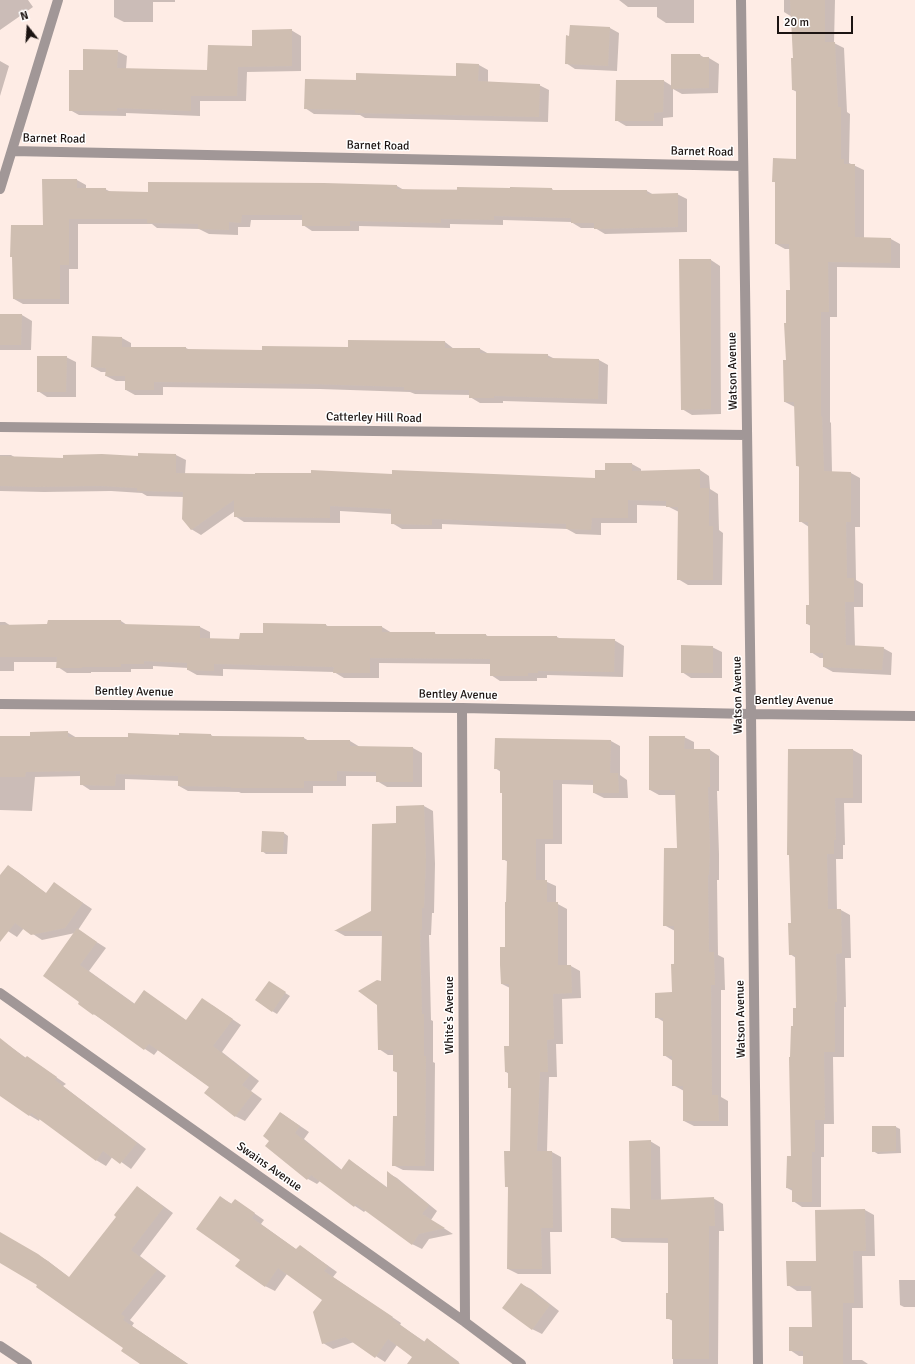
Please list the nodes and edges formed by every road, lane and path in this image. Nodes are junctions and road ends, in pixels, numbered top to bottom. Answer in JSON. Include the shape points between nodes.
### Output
{"nodes":[{"id":1,"x":58,"y":0,"type":"edge"},
{"id":2,"x":741,"y":0,"type":"edge"},
{"id":3,"x":12,"y":151,"type":"junction"},
{"id":4,"x":743,"y":166,"type":"junction"},
{"id":5,"x":0,"y":189,"type":"edge"},
{"id":6,"x":0,"y":427,"type":"edge"},
{"id":7,"x":747,"y":434,"type":"junction"},
{"id":8,"x":0,"y":704,"type":"edge"},
{"id":9,"x":462,"y":708,"type":"junction"},
{"id":10,"x":751,"y":714,"type":"junction"},
{"id":11,"x":915,"y":716,"type":"edge"},
{"id":12,"x":0,"y":993,"type":"edge"},
{"id":13,"x":465,"y":1322,"type":"junction"},
{"id":14,"x":0,"y":1346,"type":"edge"},
{"id":15,"x":27,"y":1364,"type":"edge"},
{"id":16,"x":521,"y":1364,"type":"edge"},
{"id":17,"x":758,"y":1364,"type":"edge"}],
"edges":[{"from":1,"to":3,"type":"street"},
{"from":2,"to":4,"type":"street","name":"Watson Avenue"},
{"from":3,"to":4,"type":"street","name":"Barnet Road"},
{"from":3,"to":5,"type":"street"},
{"from":4,"to":7,"type":"street","name":"Watson Avenue"},
{"from":6,"to":7,"type":"street","name":"Catterley Hill Road"},
{"from":7,"to":10,"type":"street","name":"Watson Avenue"},
{"from":8,"to":9,"type":"street","name":"Bentley Avenue"},
{"from":9,"to":10,"type":"street","name":"Bentley Avenue"},
{"from":9,"to":13,"type":"street","name":"White's Avenue"},
{"from":10,"to":11,"type":"street","name":"Bentley Avenue"},
{"from":10,"to":17,"type":"street","name":"Watson Avenue"},
{"from":12,"to":13,"type":"street","name":"Swains Avenue"},
{"from":13,"to":16,"type":"street","name":"Swains Avenue"},
{"from":14,"to":15,"type":"street"}]}
